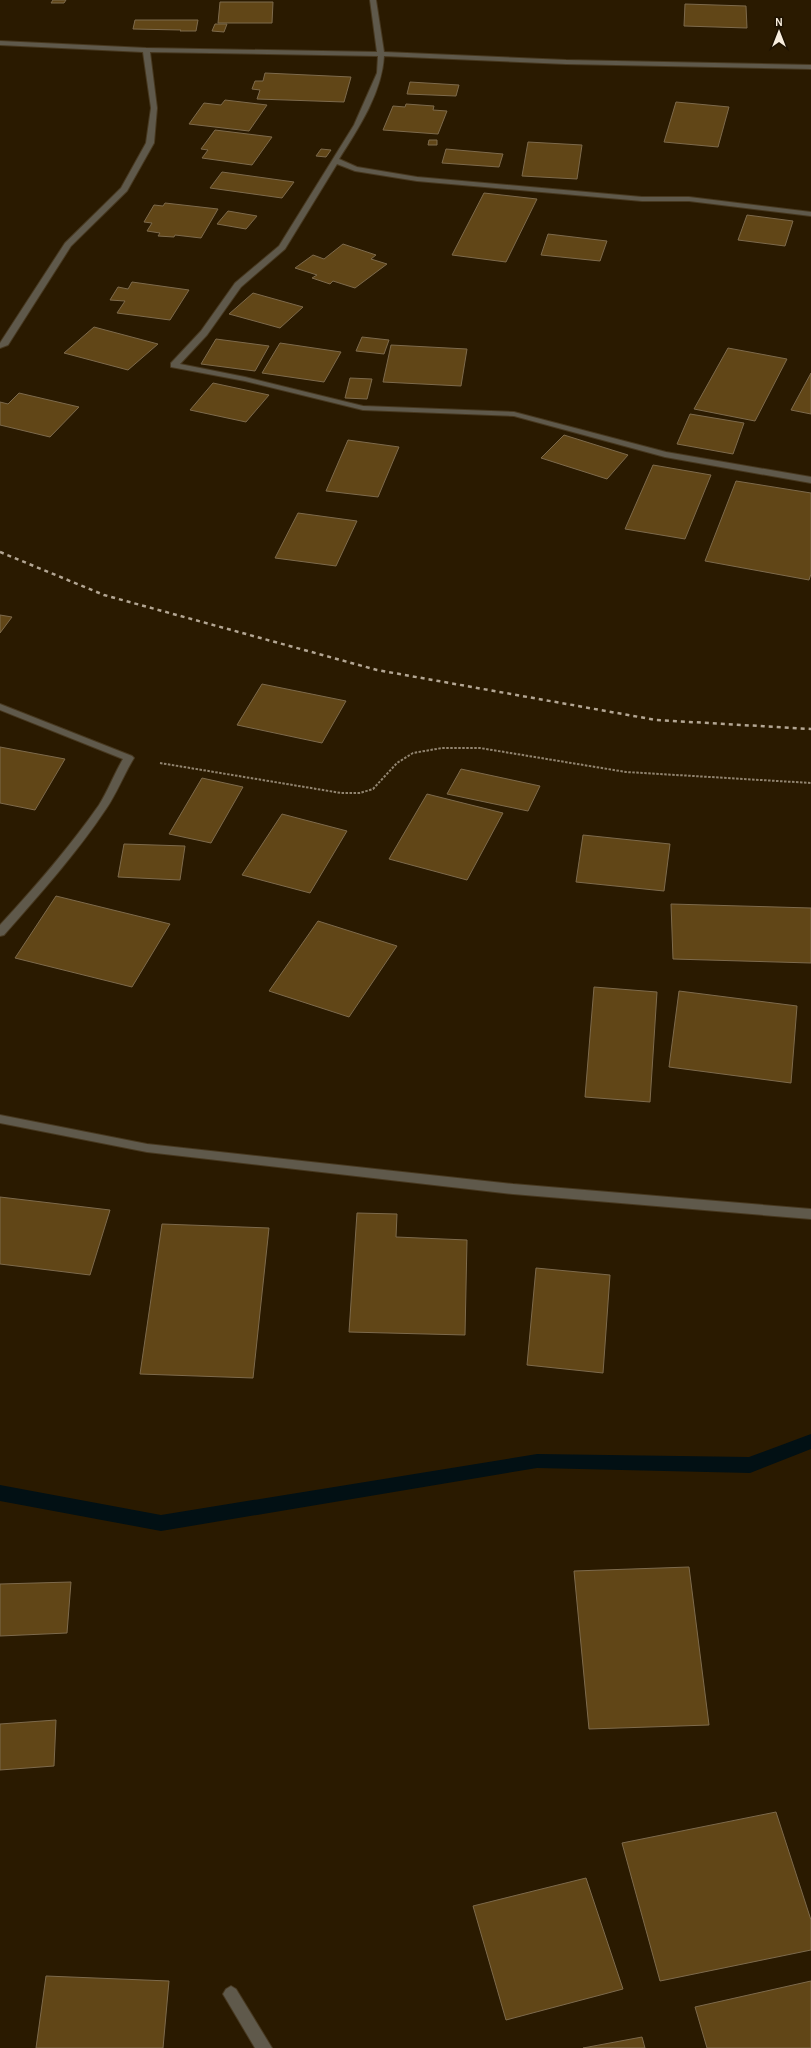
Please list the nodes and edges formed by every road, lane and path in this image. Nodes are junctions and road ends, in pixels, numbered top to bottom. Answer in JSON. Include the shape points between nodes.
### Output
{"nodes":[{"id":1,"x":373,"y":0,"type":"edge"},
{"id":2,"x":0,"y":42,"type":"edge"},
{"id":3,"x":146,"y":50,"type":"junction"},
{"id":4,"x":381,"y":54,"type":"junction"},
{"id":5,"x":811,"y":66,"type":"edge"},
{"id":6,"x":337,"y":161,"type":"junction"},
{"id":7,"x":811,"y":214,"type":"edge"},
{"id":8,"x":0,"y":346,"type":"edge"},
{"id":9,"x":811,"y":480,"type":"edge"},
{"id":10,"x":0,"y":707,"type":"edge"},
{"id":11,"x":129,"y":758,"type":"junction"},
{"id":12,"x":811,"y":783,"type":"edge"},
{"id":13,"x":0,"y":932,"type":"edge"},
{"id":14,"x":0,"y":1119,"type":"edge"},
{"id":15,"x":811,"y":1214,"type":"edge"},
{"id":16,"x":231,"y":1994,"type":"dead end"},
{"id":17,"x":264,"y":2048,"type":"edge"}],
"edges":[{"from":1,"to":4,"type":"street"},
{"from":2,"to":3,"type":"street"},
{"from":3,"to":4,"type":"street"},
{"from":3,"to":8,"type":"street","via":[[154,108],[150,143],[124,189],[68,245],[5,343]]},
{"from":4,"to":5,"type":"street","via":[[566,62]]},
{"from":4,"to":6,"type":"street","via":[[380,72],[357,125]]},
{"from":6,"to":7,"type":"street","via":[[355,169],[417,179],[642,199],[689,199]]},
{"from":6,"to":9,"type":"street","via":[[282,247],[238,285],[204,332],[174,365],[245,379],[363,408],[514,414],[665,454]]},
{"from":10,"to":11,"type":"street"},
{"from":11,"to":12,"type":"path","via":[[341,793],[360,793],[373,789],[397,763],[413,753],[442,748],[480,748],[626,772]]},
{"from":11,"to":13,"type":"street","via":[[103,805],[37,891]]},
{"from":14,"to":15,"type":"street","via":[[147,1148],[513,1189]]},
{"from":16,"to":17,"type":"street"}]}
